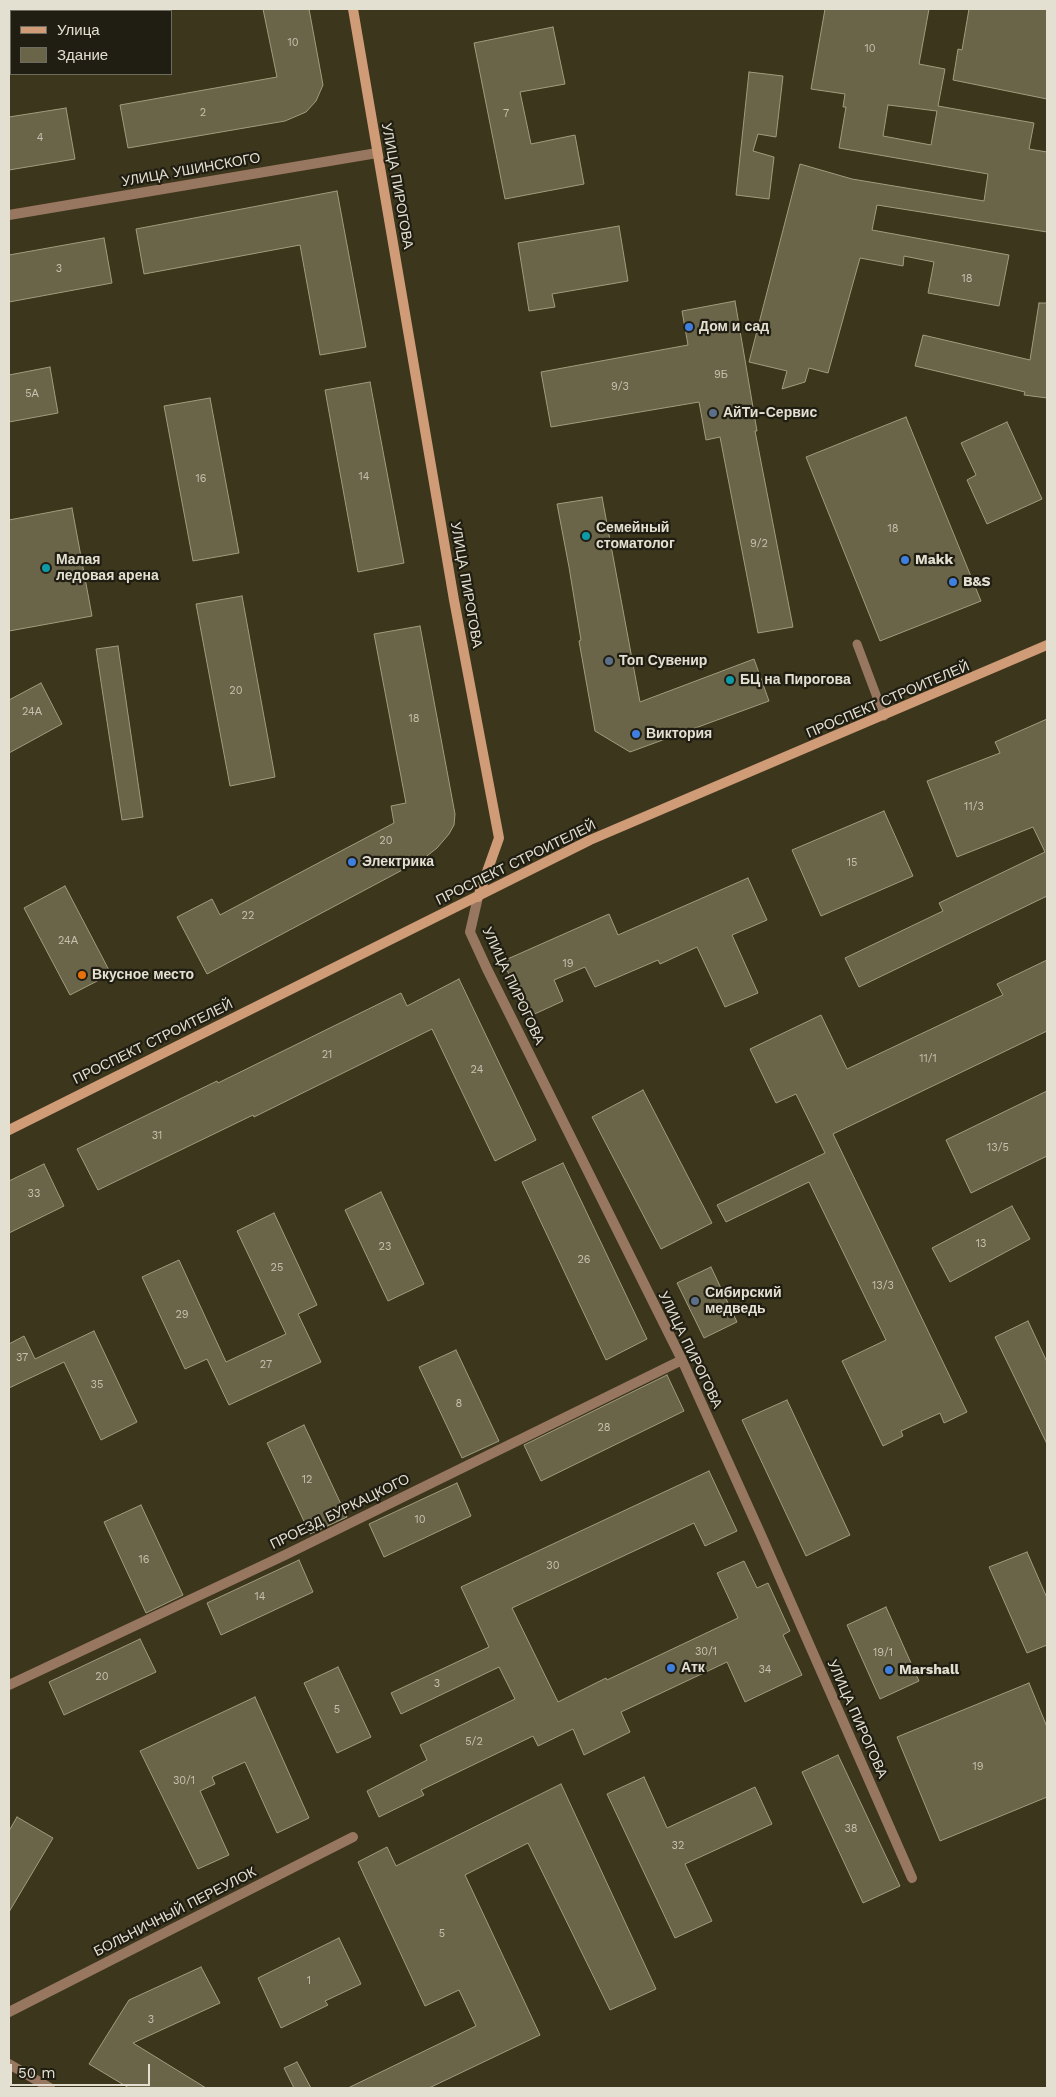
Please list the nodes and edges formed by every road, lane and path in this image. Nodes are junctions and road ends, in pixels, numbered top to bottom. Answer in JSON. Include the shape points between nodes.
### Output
{"nodes":[{"id":1,"x":352,"y":9,"type":"edge"},
{"id":2,"x":377,"y":153,"type":"junction"},
{"id":3,"x":9,"y":215,"type":"edge"},
{"id":4,"x":858,"y":644,"type":"dead end"},
{"id":5,"x":1047,"y":645,"type":"edge"},
{"id":6,"x":884,"y":716,"type":"junction"},
{"id":7,"x":478,"y":897,"type":"junction"},
{"id":8,"x":9,"y":1130,"type":"edge"},
{"id":9,"x":682,"y":1360,"type":"junction"},
{"id":10,"x":9,"y":1686,"type":"edge"},
{"id":11,"x":353,"y":1837,"type":"dead end"},
{"id":12,"x":912,"y":1878,"type":"dead end"},
{"id":13,"x":9,"y":2012,"type":"edge"},
{"id":14,"x":9,"y":2064,"type":"edge"},
{"id":15,"x":50,"y":2088,"type":"edge"}],
"edges":[{"from":1,"to":2,"type":"street","name":"УЛИЦА ПИРОГОВА"},
{"from":2,"to":3,"type":"street","name":"УЛИЦА УШИНСКОГО"},
{"from":2,"to":7,"type":"street","name":"УЛИЦА ПИРОГОВА","via":[[469,684],[499,838]]},
{"from":4,"to":6,"type":"lane"},
{"from":5,"to":6,"type":"street","name":"ПРОСПЕКТ СТРОИТЕЛЕЙ"},
{"from":6,"to":7,"type":"street","name":"ПРОСПЕКТ СТРОИТЕЛЕЙ","via":[[590,840]]},
{"from":7,"to":8,"type":"street","name":"ПРОСПЕКТ СТРОИТЕЛЕЙ"},
{"from":7,"to":9,"type":"street","name":"УЛИЦА ПИРОГОВА","via":[[470,932]]},
{"from":9,"to":10,"type":"street","name":"ПРОЕЗД БУРКАЦКОГО","via":[[286,1555]]},
{"from":9,"to":12,"type":"street","name":"УЛИЦА ПИРОГОВА"},
{"from":11,"to":13,"type":"street","name":"БОЛЬНИЧНЫЙ ПЕРЕУЛОК"},
{"from":14,"to":15,"type":"street"}]}
